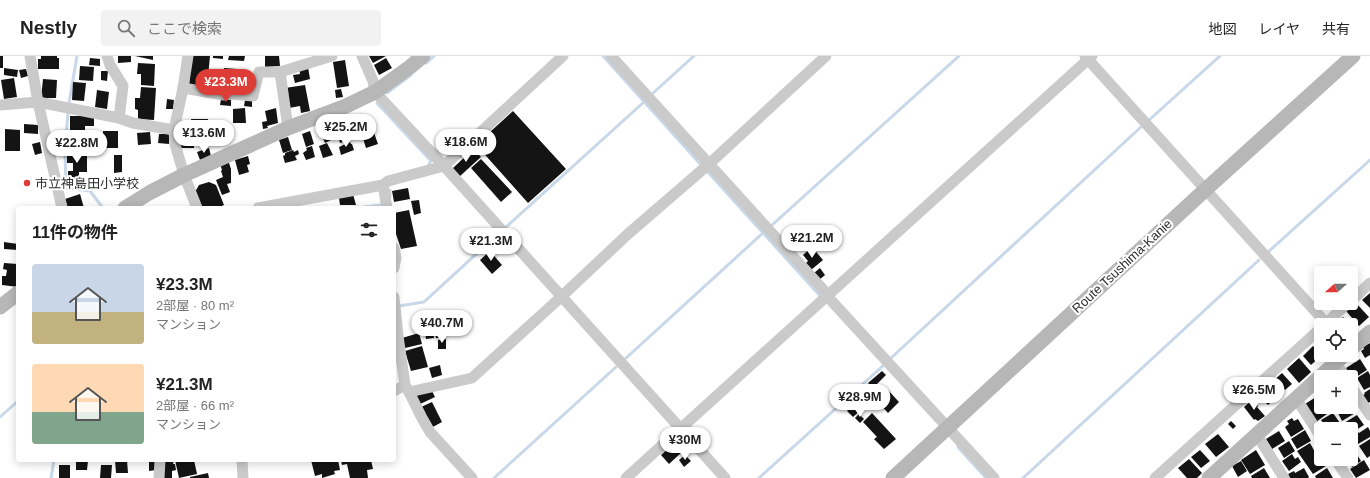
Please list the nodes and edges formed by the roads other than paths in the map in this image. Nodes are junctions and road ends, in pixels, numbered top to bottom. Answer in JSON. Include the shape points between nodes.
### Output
{"nodes":[{"id":1,"x":30,"y":56,"type":"edge"},
{"id":2,"x":107,"y":56,"type":"edge"},
{"id":3,"x":188,"y":56,"type":"edge"},
{"id":4,"x":332,"y":56,"type":"edge"},
{"id":5,"x":362,"y":56,"type":"edge"},
{"id":6,"x":423,"y":56,"type":"edge"},
{"id":7,"x":563,"y":56,"type":"edge"},
{"id":8,"x":611,"y":56,"type":"edge"},
{"id":9,"x":826,"y":56,"type":"edge"},
{"id":10,"x":1353,"y":56,"type":"edge"},
{"id":11,"x":1088,"y":57,"type":"edge"},
{"id":12,"x":319,"y":58,"type":"edge"},
{"id":13,"x":280,"y":72,"type":"junction"},
{"id":14,"x":183,"y":88,"type":"junction"},
{"id":15,"x":375,"y":92,"type":"junction"},
{"id":16,"x":38,"y":102,"type":"junction"},
{"id":17,"x":0,"y":105,"type":"edge"},
{"id":18,"x":120,"y":118,"type":"junction"},
{"id":19,"x":288,"y":128,"type":"junction"},
{"id":20,"x":174,"y":130,"type":"junction"},
{"id":21,"x":444,"y":166,"type":"junction"},
{"id":22,"x":705,"y":167,"type":"junction"},
{"id":23,"x":184,"y":175,"type":"junction"},
{"id":24,"x":383,"y":185,"type":"junction"},
{"id":25,"x":1205,"y":190,"type":"junction"},
{"id":26,"x":62,"y":206,"type":"edge"},
{"id":27,"x":128,"y":206,"type":"edge"},
{"id":28,"x":196,"y":206,"type":"edge"},
{"id":29,"x":269,"y":206,"type":"edge"},
{"id":30,"x":387,"y":206,"type":"edge"},
{"id":31,"x":1370,"y":283,"type":"edge"},
{"id":32,"x":1358,"y":294,"type":"edge"},
{"id":33,"x":16,"y":295,"type":"edge"},
{"id":34,"x":561,"y":297,"type":"junction"},
{"id":35,"x":826,"y":297,"type":"junction"},
{"id":36,"x":0,"y":307,"type":"edge"},
{"id":37,"x":1341,"y":310,"type":"edge"},
{"id":38,"x":396,"y":316,"type":"edge"},
{"id":39,"x":1317,"y":318,"type":"edge"},
{"id":40,"x":1332,"y":318,"type":"edge"},
{"id":41,"x":1370,"y":332,"type":"edge"},
{"id":42,"x":1314,"y":335,"type":"edge"},
{"id":43,"x":1358,"y":343,"type":"edge"},
{"id":44,"x":1337,"y":362,"type":"edge"},
{"id":45,"x":407,"y":389,"type":"junction"},
{"id":46,"x":396,"y":391,"type":"edge"},
{"id":47,"x":1358,"y":397,"type":"edge"},
{"id":48,"x":1296,"y":398,"type":"junction"},
{"id":49,"x":1370,"y":415,"type":"edge"},
{"id":50,"x":1314,"y":426,"type":"edge"},
{"id":51,"x":948,"y":428,"type":"junction"},
{"id":52,"x":680,"y":429,"type":"junction"},
{"id":53,"x":1256,"y":435,"type":"junction"},
{"id":54,"x":160,"y":462,"type":"edge"},
{"id":55,"x":242,"y":462,"type":"edge"},
{"id":56,"x":1340,"y":466,"type":"edge"},
{"id":57,"x":1216,"y":476,"type":"edge"},
{"id":58,"x":159,"y":478,"type":"edge"},
{"id":59,"x":243,"y":478,"type":"edge"},
{"id":60,"x":472,"y":478,"type":"edge"},
{"id":61,"x":626,"y":478,"type":"edge"},
{"id":62,"x":725,"y":478,"type":"edge"},
{"id":63,"x":893,"y":478,"type":"edge"},
{"id":64,"x":994,"y":478,"type":"edge"},
{"id":65,"x":1155,"y":478,"type":"edge"},
{"id":66,"x":1284,"y":478,"type":"edge"},
{"id":67,"x":1348,"y":478,"type":"edge"}],
"edges":[{"from":1,"to":16,"type":"street"},
{"from":2,"to":18,"type":"street","via":[[123,86]]},
{"from":3,"to":14,"type":"street"},
{"from":4,"to":12,"type":"street"},
{"from":5,"to":15,"type":"street"},
{"from":6,"to":15,"type":"main road"},
{"from":7,"to":21,"type":"street"},
{"from":8,"to":22,"type":"street"},
{"from":9,"to":22,"type":"street"},
{"from":10,"to":25,"type":"main road","name":"Route Tsushima-Kanie"},
{"from":11,"to":25,"type":"street"},
{"from":11,"to":35,"type":"street"},
{"from":12,"to":13,"type":"street"},
{"from":13,"to":14,"type":"street","via":[[258,72],[253,96],[224,95]]},
{"from":13,"to":19,"type":"street"},
{"from":14,"to":20,"type":"street"},
{"from":15,"to":19,"type":"main road"},
{"from":15,"to":21,"type":"street"},
{"from":16,"to":17,"type":"street"},
{"from":16,"to":18,"type":"street"},
{"from":16,"to":26,"type":"street"},
{"from":18,"to":20,"type":"street","via":[[133,123]]},
{"from":19,"to":23,"type":"main road"},
{"from":20,"to":23,"type":"street","via":[[175,144]]},
{"from":21,"to":24,"type":"street","via":[[388,181]]},
{"from":21,"to":34,"type":"street"},
{"from":22,"to":34,"type":"street"},
{"from":22,"to":35,"type":"street"},
{"from":23,"to":27,"type":"main road"},
{"from":23,"to":28,"type":"street"},
{"from":24,"to":29,"type":"street"},
{"from":24,"to":30,"type":"street"},
{"from":25,"to":39,"type":"street"},
{"from":25,"to":51,"type":"main road","name":"Route Tsushima-Kanie"},
{"from":31,"to":32,"type":"street"},
{"from":33,"to":36,"type":"main road"},
{"from":34,"to":45,"type":"street","via":[[472,378]]},
{"from":34,"to":52,"type":"street"},
{"from":35,"to":51,"type":"street"},
{"from":35,"to":52,"type":"street"},
{"from":37,"to":40,"type":"street"},
{"from":38,"to":45,"type":"street"},
{"from":41,"to":43,"type":"main road"},
{"from":42,"to":65,"type":"street"},
{"from":44,"to":48,"type":"main road"},
{"from":45,"to":46,"type":"street"},
{"from":45,"to":60,"type":"street","via":[[430,432]]},
{"from":47,"to":49,"type":"street"},
{"from":48,"to":50,"type":"street"},
{"from":48,"to":53,"type":"main road"},
{"from":51,"to":63,"type":"main road","name":"Route Tsushima-Kanie"},
{"from":51,"to":64,"type":"street"},
{"from":52,"to":61,"type":"street"},
{"from":52,"to":62,"type":"street"},
{"from":53,"to":57,"type":"main road"},
{"from":53,"to":66,"type":"street"},
{"from":54,"to":58,"type":"street"},
{"from":55,"to":59,"type":"street"},
{"from":56,"to":67,"type":"street"}]}
